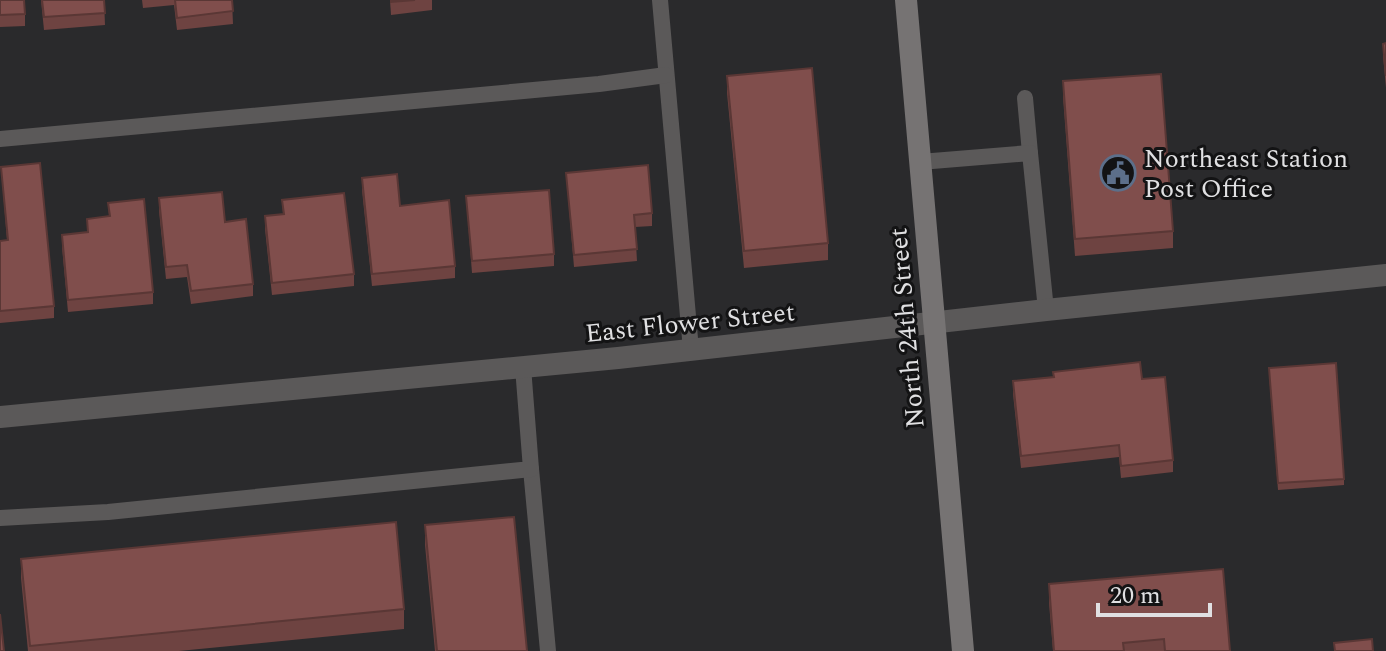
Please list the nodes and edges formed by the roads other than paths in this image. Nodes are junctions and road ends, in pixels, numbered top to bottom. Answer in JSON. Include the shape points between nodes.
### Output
{"nodes":[{"id":1,"x":660,"y":0,"type":"edge"},
{"id":2,"x":906,"y":0,"type":"edge"},
{"id":3,"x":666,"y":75,"type":"junction"},
{"id":4,"x":1025,"y":98,"type":"dead end"},
{"id":5,"x":0,"y":139,"type":"edge"},
{"id":6,"x":1030,"y":153,"type":"junction"},
{"id":7,"x":920,"y":162,"type":"junction"},
{"id":8,"x":1386,"y":275,"type":"edge"},
{"id":9,"x":1046,"y":310,"type":"junction"},
{"id":10,"x":933,"y":323,"type":"junction"},
{"id":11,"x":691,"y":350,"type":"junction"},
{"id":12,"x":523,"y":367,"type":"junction"},
{"id":13,"x":0,"y":417,"type":"edge"},
{"id":14,"x":531,"y":469,"type":"junction"},
{"id":15,"x":0,"y":518,"type":"edge"},
{"id":16,"x":548,"y":651,"type":"edge"},
{"id":17,"x":963,"y":651,"type":"edge"}],
"edges":[{"from":1,"to":3,"type":"lane"},
{"from":2,"to":7,"type":"main road","name":"North 24th Street"},
{"from":3,"to":5,"type":"lane"},
{"from":3,"to":11,"type":"lane"},
{"from":4,"to":6,"type":"lane"},
{"from":6,"to":7,"type":"lane"},
{"from":6,"to":9,"type":"lane"},
{"from":7,"to":10,"type":"main road","name":"North 24th Street"},
{"from":8,"to":9,"type":"street","name":"East Flower Street"},
{"from":9,"to":10,"type":"street","name":"East Flower Street"},
{"from":10,"to":11,"type":"street","name":"East Flower Street"},
{"from":10,"to":17,"type":"main road","name":"North 24th Street"},
{"from":11,"to":12,"type":"street","name":"East Flower Street"},
{"from":12,"to":13,"type":"street","name":"East Flower Street"},
{"from":12,"to":14,"type":"lane"},
{"from":14,"to":15,"type":"lane"},
{"from":14,"to":16,"type":"lane"}]}
